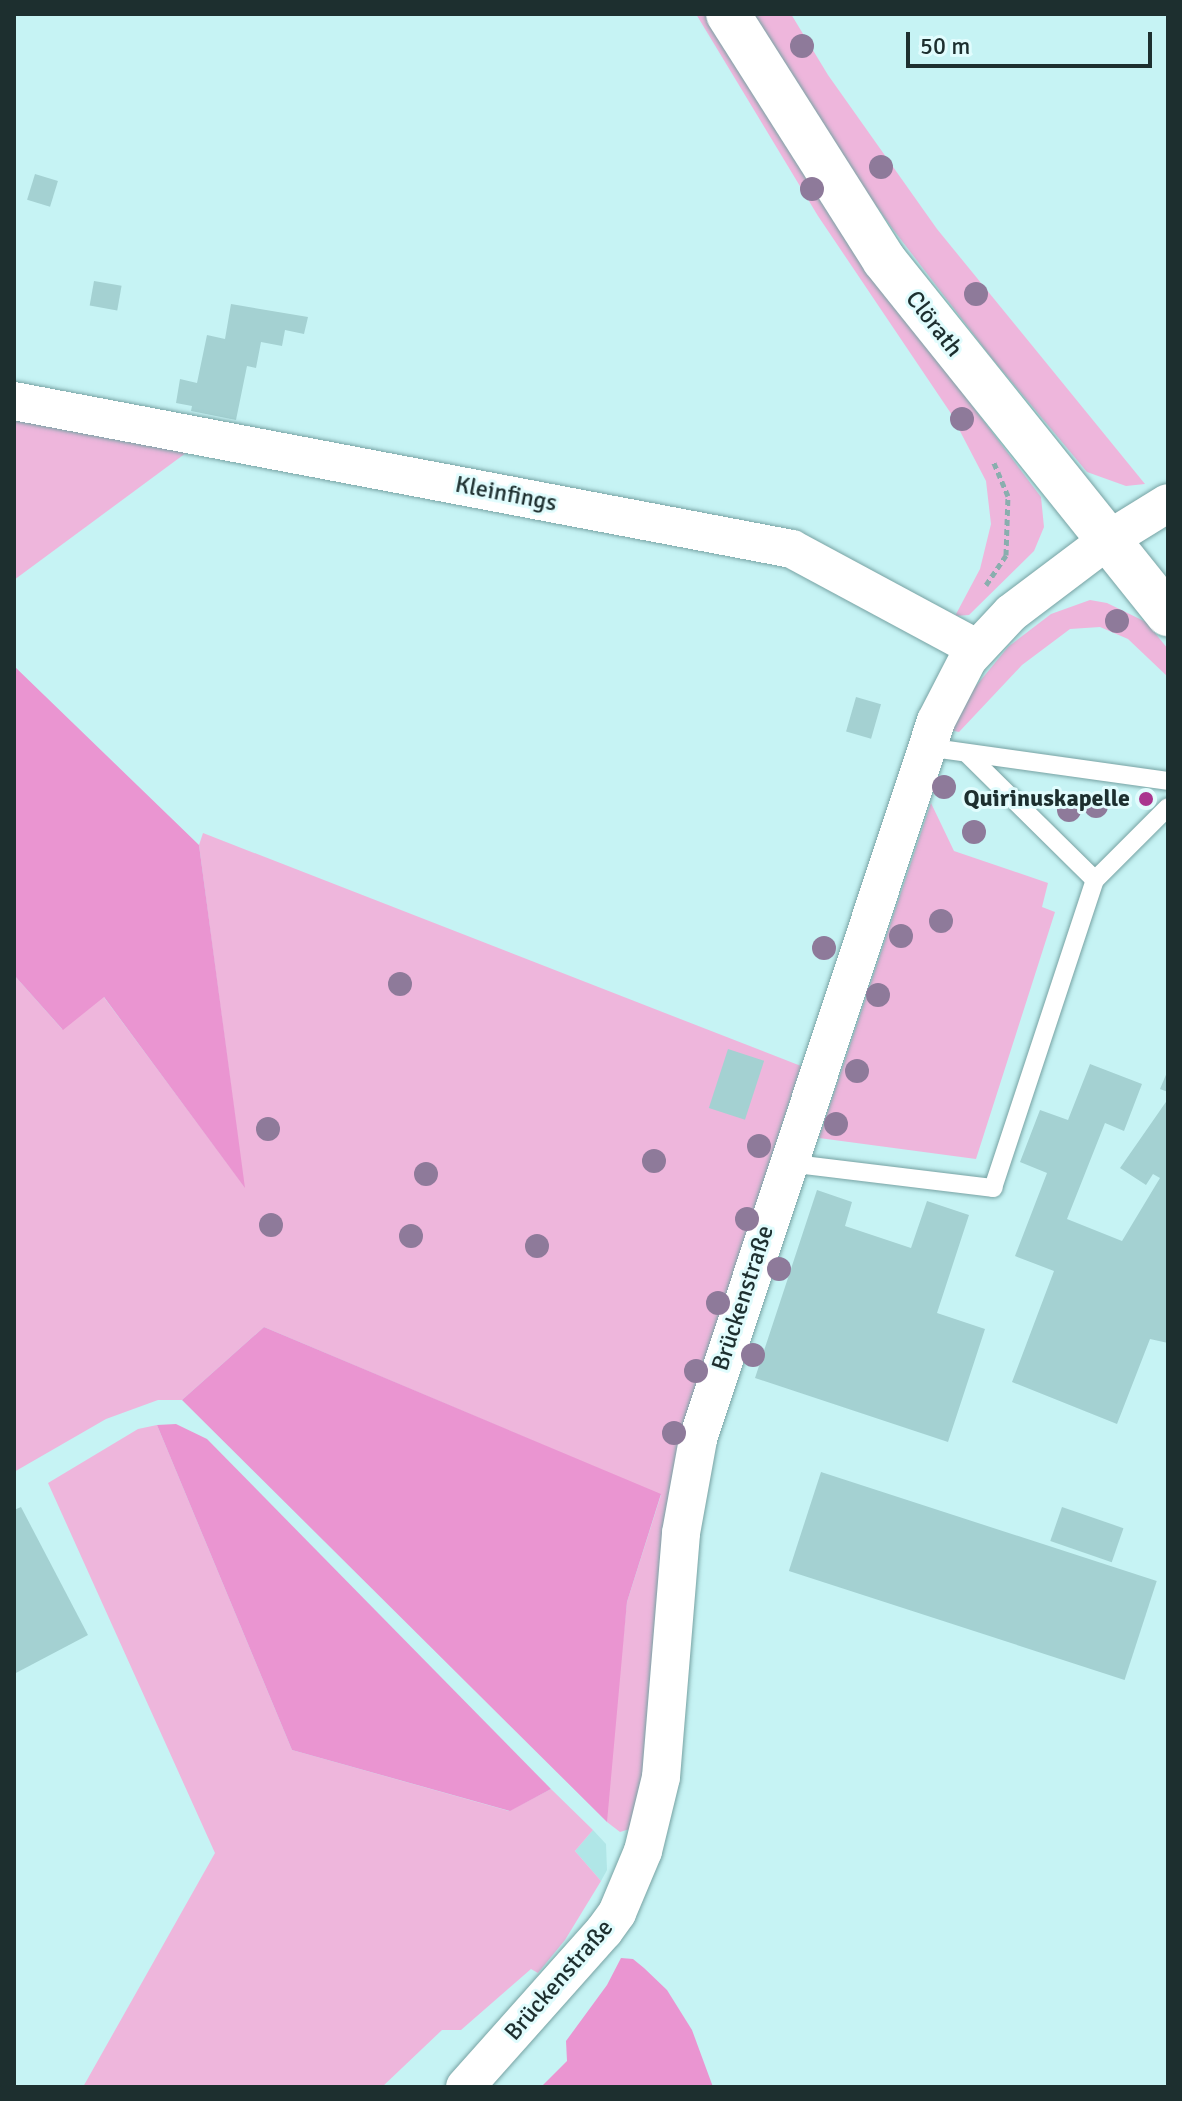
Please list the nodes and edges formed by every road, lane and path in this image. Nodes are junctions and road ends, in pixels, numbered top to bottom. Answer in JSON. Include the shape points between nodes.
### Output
{"nodes":[{"id":1,"x":728,"y":14,"type":"edge"},
{"id":2,"x":14,"y":401,"type":"edge"},
{"id":3,"x":1010,"y":420,"type":"junction"},
{"id":4,"x":1168,"y":503,"type":"edge"},
{"id":5,"x":1108,"y":540,"type":"junction"},
{"id":6,"x":1168,"y":614,"type":"edge"},
{"id":7,"x":964,"y":642,"type":"junction"},
{"id":8,"x":926,"y":747,"type":"junction"},
{"id":9,"x":966,"y":753,"type":"junction"},
{"id":10,"x":1168,"y":781,"type":"edge"},
{"id":11,"x":1168,"y":807,"type":"edge"},
{"id":12,"x":1095,"y":880,"type":"junction"},
{"id":13,"x":787,"y":1163,"type":"junction"},
{"id":14,"x":465,"y":2087,"type":"edge"}],
"edges":[{"from":1,"to":3,"type":"main road","name":"Clörath","via":[[884,260]]},
{"from":2,"to":7,"type":"street","name":"Kleinfings","via":[[792,549]]},
{"from":3,"to":5,"type":"main road","name":"Clörath"},
{"from":3,"to":7,"type":"path","via":[[984,440],[1008,496],[1006,555]]},
{"from":4,"to":5,"type":"street","name":"Brückenstraße"},
{"from":5,"to":6,"type":"main road","name":"Clörath"},
{"from":5,"to":7,"type":"street","name":"Brückenstraße"},
{"from":7,"to":8,"type":"street","name":"Brückenstraße"},
{"from":8,"to":9,"type":"lane"},
{"from":8,"to":13,"type":"street","name":"Brückenstraße"},
{"from":9,"to":10,"type":"lane"},
{"from":9,"to":12,"type":"lane"},
{"from":11,"to":12,"type":"lane"},
{"from":12,"to":13,"type":"lane","via":[[993,1188]]},
{"from":13,"to":14,"type":"street","name":"Brückenstraße","via":[[692,1460],[661,1777],[643,1851],[604,1931]]}]}
